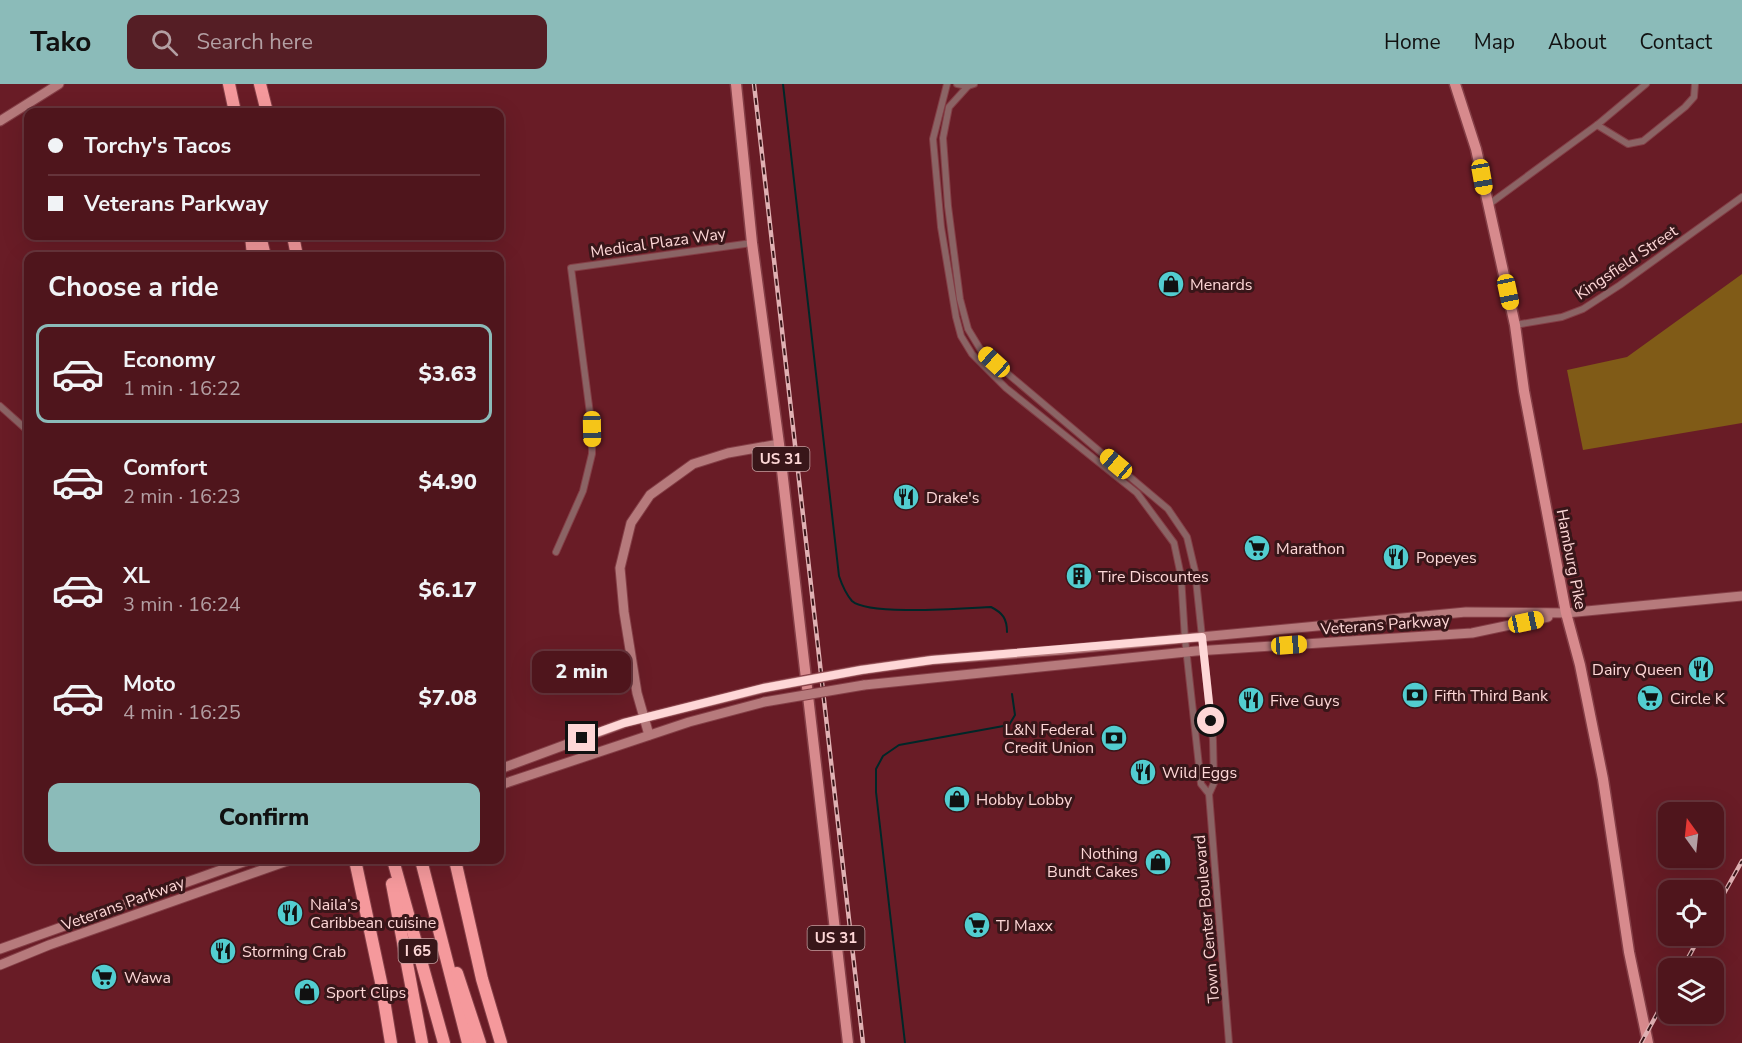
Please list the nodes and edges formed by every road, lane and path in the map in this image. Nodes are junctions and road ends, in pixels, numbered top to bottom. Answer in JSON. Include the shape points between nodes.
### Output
{"nodes":[{"id":1,"x":59,"y":84,"type":"edge"},
{"id":2,"x":229,"y":84,"type":"edge"},
{"id":3,"x":260,"y":84,"type":"edge"},
{"id":4,"x":736,"y":84,"type":"edge"},
{"id":5,"x":947,"y":84,"type":"edge"},
{"id":6,"x":957,"y":84,"type":"edge"},
{"id":7,"x":1455,"y":84,"type":"edge"},
{"id":8,"x":1646,"y":84,"type":"edge"},
{"id":9,"x":1695,"y":84,"type":"edge"},
{"id":10,"x":971,"y":85,"type":"edge"},
{"id":11,"x":234,"y":108,"type":"edge"},
{"id":12,"x":266,"y":108,"type":"edge"},
{"id":13,"x":0,"y":121,"type":"edge"},
{"id":14,"x":1597,"y":125,"type":"junction"},
{"id":15,"x":1742,"y":196,"type":"edge"},
{"id":16,"x":1488,"y":206,"type":"junction"},
{"id":17,"x":752,"y":243,"type":"junction"},
{"id":18,"x":1515,"y":325,"type":"junction"},
{"id":19,"x":0,"y":406,"type":"edge"},
{"id":20,"x":24,"y":427,"type":"edge"},
{"id":21,"x":779,"y":444,"type":"junction"},
{"id":22,"x":556,"y":552,"type":"dead end"},
{"id":23,"x":1742,"y":596,"type":"edge"},
{"id":24,"x":1566,"y":613,"type":"junction"},
{"id":25,"x":1202,"y":637,"type":"junction"},
{"id":26,"x":1185,"y":639,"type":"junction"},
{"id":27,"x":1203,"y":651,"type":"junction"},
{"id":28,"x":1187,"y":652,"type":"junction"},
{"id":29,"x":644,"y":718,"type":"junction"},
{"id":30,"x":649,"y":735,"type":"junction"},
{"id":31,"x":504,"y":767,"type":"edge"},
{"id":32,"x":504,"y":784,"type":"edge"},
{"id":33,"x":1209,"y":794,"type":"junction"},
{"id":34,"x":238,"y":864,"type":"edge"},
{"id":35,"x":279,"y":864,"type":"edge"},
{"id":36,"x":356,"y":864,"type":"edge"},
{"id":37,"x":388,"y":864,"type":"edge"},
{"id":38,"x":394,"y":864,"type":"edge"},
{"id":39,"x":422,"y":864,"type":"edge"},
{"id":40,"x":456,"y":864,"type":"edge"},
{"id":41,"x":425,"y":878,"type":"junction"},
{"id":42,"x":0,"y":949,"type":"edge"},
{"id":43,"x":0,"y":965,"type":"edge"},
{"id":44,"x":391,"y":1043,"type":"edge"},
{"id":45,"x":422,"y":1043,"type":"edge"},
{"id":46,"x":444,"y":1043,"type":"edge"},
{"id":47,"x":468,"y":1043,"type":"edge"},
{"id":48,"x":480,"y":1043,"type":"edge"},
{"id":49,"x":501,"y":1043,"type":"edge"},
{"id":50,"x":848,"y":1043,"type":"edge"},
{"id":51,"x":1229,"y":1043,"type":"edge"},
{"id":52,"x":1648,"y":1043,"type":"edge"}],
"edges":[{"from":1,"to":13,"type":"main road"},
{"from":2,"to":11,"type":"highway"},
{"from":3,"to":12,"type":"highway"},
{"from":4,"to":17,"type":"main road","number":"US 31"},
{"from":5,"to":26,"type":"street","via":[[933,139],[941,227],[961,336],[972,354],[1006,388],[1137,493],[1174,543],[1181,576]]},
{"from":6,"to":10,"type":"street"},
{"from":7,"to":16,"type":"main road","name":"Hamburg Pike","via":[[1476,148]]},
{"from":8,"to":14,"type":"street"},
{"from":9,"to":14,"type":"street","via":[[1694,97],[1685,107],[1643,141],[1628,144]]},
{"from":10,"to":25,"type":"street","via":[[949,107],[943,138],[960,299],[968,329],[982,352],[1168,509],[1187,537]]},
{"from":14,"to":16,"type":"street"},
{"from":15,"to":18,"type":"street","name":"Kingsfield Street","via":[[1583,309],[1563,317]]},
{"from":16,"to":18,"type":"main road","name":"Hamburg Pike"},
{"from":17,"to":21,"type":"main road","number":"US 31"},
{"from":17,"to":22,"type":"street","name":"Medical Plaza Way","via":[[571,268],[592,454],[582,491]]},
{"from":18,"to":24,"type":"main road","name":"Hamburg Pike"},
{"from":19,"to":20,"type":"street"},
{"from":21,"to":29,"type":"main road","via":[[693,464],[650,495],[631,523],[620,568]]},
{"from":21,"to":50,"type":"main road","number":"US 31"},
{"from":23,"to":24,"type":"main road","name":"Veterans Parkway"},
{"from":24,"to":25,"type":"main road","name":"Veterans Parkway","via":[[1466,612]]},
{"from":24,"to":27,"type":"main road","name":"Veterans Parkway","via":[[1472,633]]},
{"from":24,"to":52,"type":"main road","name":"Hamburg Pike","via":[[1603,779],[1629,952]]},
{"from":25,"to":26,"type":"main road","name":"Veterans Parkway"},
{"from":25,"to":27,"type":"street","name":"Town Center Boulevard"},
{"from":26,"to":28,"type":"street","name":"Town Center Boulevard"},
{"from":26,"to":29,"type":"main road","name":"Veterans Parkway","bridge":true,"via":[[932,660],[861,670],[764,688]]},
{"from":27,"to":28,"type":"main road","name":"Veterans Parkway"},
{"from":27,"to":33,"type":"street","name":"Town Center Boulevard","via":[[1213,740],[1214,783]]},
{"from":28,"to":30,"type":"main road","name":"Veterans Parkway","bridge":true,"via":[[864,686],[764,702]]},
{"from":28,"to":33,"type":"street","name":"Town Center Boulevard","via":[[1201,784]]},
{"from":29,"to":30,"type":"main road"},
{"from":29,"to":31,"type":"main road","name":"Veterans Parkway"},
{"from":30,"to":32,"type":"main road","name":"Veterans Parkway"},
{"from":33,"to":51,"type":"street","name":"Town Center Boulevard"},
{"from":34,"to":42,"type":"main road","name":"Veterans Parkway"},
{"from":35,"to":43,"type":"main road","name":"Veterans Parkway"},
{"from":36,"to":44,"type":"highway"},
{"from":37,"to":45,"type":"highway"},
{"from":38,"to":46,"type":"highway","number":"I 65"},
{"from":39,"to":41,"type":"highway","number":"I 65"},
{"from":40,"to":49,"type":"highway"},
{"from":41,"to":47,"type":"highway","number":"I 65"},
{"from":41,"to":48,"type":"highway"}]}
